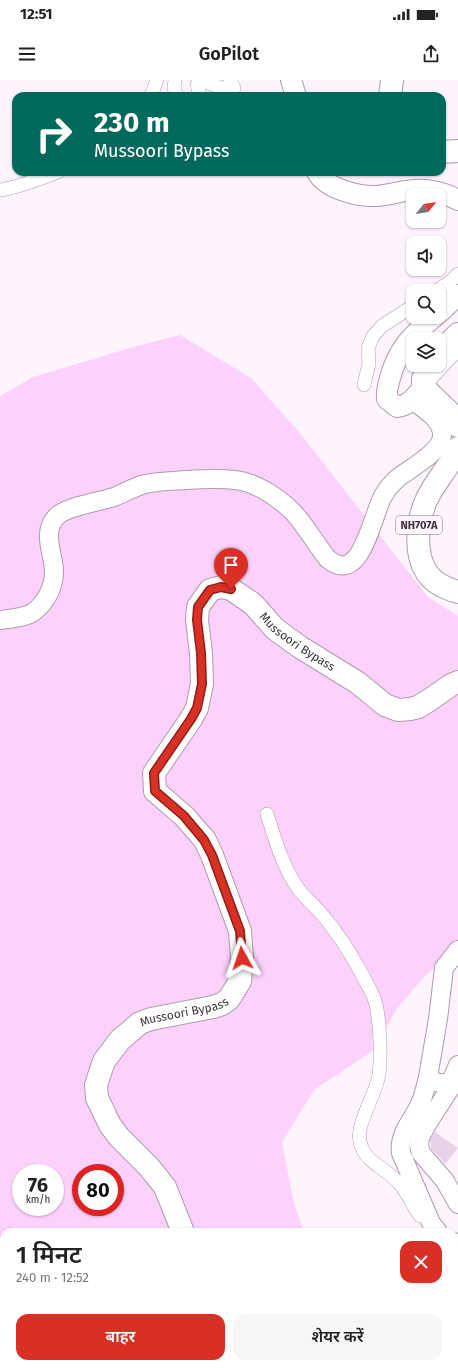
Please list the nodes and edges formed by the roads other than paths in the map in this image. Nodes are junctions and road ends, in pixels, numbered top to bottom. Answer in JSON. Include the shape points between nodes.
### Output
{"nodes":[{"id":1,"x":157,"y":80,"type":"edge"},
{"id":2,"x":175,"y":80,"type":"edge"},
{"id":3,"x":230,"y":80,"type":"edge"},
{"id":4,"x":291,"y":80,"type":"edge"},
{"id":5,"x":392,"y":80,"type":"edge"},
{"id":6,"x":152,"y":92,"type":"edge"},
{"id":7,"x":176,"y":92,"type":"edge"},
{"id":8,"x":199,"y":92,"type":"edge"},
{"id":9,"x":232,"y":92,"type":"edge"},
{"id":10,"x":232,"y":92,"type":"edge"},
{"id":11,"x":295,"y":92,"type":"edge"},
{"id":12,"x":390,"y":92,"type":"edge"},
{"id":13,"x":458,"y":151,"type":"edge"},
{"id":14,"x":446,"y":152,"type":"edge"},
{"id":15,"x":47,"y":176,"type":"edge"},
{"id":16,"x":320,"y":176,"type":"edge"},
{"id":17,"x":0,"y":190,"type":"edge"},
{"id":18,"x":458,"y":200,"type":"edge"},
{"id":19,"x":458,"y":274,"type":"edge"},
{"id":20,"x":446,"y":285,"type":"edge"},
{"id":21,"x":458,"y":295,"type":"edge"},
{"id":22,"x":446,"y":306,"type":"edge"},
{"id":23,"x":406,"y":311,"type":"edge"},
{"id":24,"x":426,"y":324,"type":"edge"},
{"id":25,"x":458,"y":334,"type":"edge"},
{"id":26,"x":446,"y":346,"type":"edge"},
{"id":27,"x":458,"y":351,"type":"edge"},
{"id":28,"x":426,"y":372,"type":"edge"},
{"id":29,"x":364,"y":385,"type":"dead end"},
{"id":30,"x":418,"y":394,"type":"junction"},
{"id":31,"x":458,"y":426,"type":"edge"},
{"id":32,"x":458,"y":448,"type":"edge"},
{"id":33,"x":458,"y":592,"type":"edge"},
{"id":34,"x":0,"y":620,"type":"edge"},
{"id":35,"x":458,"y":682,"type":"edge"},
{"id":36,"x":267,"y":814,"type":"dead end"},
{"id":37,"x":458,"y":950,"type":"edge"},
{"id":38,"x":458,"y":1065,"type":"edge"},
{"id":39,"x":458,"y":1073,"type":"edge"},
{"id":40,"x":428,"y":1077,"type":"junction"},
{"id":41,"x":458,"y":1204,"type":"edge"},
{"id":42,"x":181,"y":1228,"type":"edge"},
{"id":43,"x":433,"y":1228,"type":"edge"},
{"id":44,"x":434,"y":1228,"type":"edge"}],
"edges":[{"from":1,"to":6,"type":"street"},
{"from":2,"to":7,"type":"street"},
{"from":3,"to":10,"type":"street","via":[[234,88]]},
{"from":4,"to":11,"type":"main road"},
{"from":5,"to":12,"type":"highway"},
{"from":8,"to":9,"type":"street","via":[[197,86],[203,81]]},
{"from":13,"to":14,"type":"highway"},
{"from":15,"to":17,"type":"street"},
{"from":16,"to":18,"type":"main road","via":[[327,184],[355,193],[375,196],[414,190],[433,191]]},
{"from":19,"to":20,"type":"street"},
{"from":21,"to":22,"type":"main road"},
{"from":23,"to":29,"type":"street","via":[[382,326],[373,336],[368,348],[369,363]]},
{"from":24,"to":30,"type":"main road","via":[[405,344],[397,358],[386,394],[397,407],[401,407]]},
{"from":25,"to":26,"type":"highway"},
{"from":27,"to":30,"type":"street"},
{"from":28,"to":30,"type":"highway"},
{"from":30,"to":31,"type":"highway","via":[[449,412]]},
{"from":30,"to":34,"type":"street","via":[[441,429],[441,441],[439,446],[388,488],[379,504],[364,545],[351,564],[338,566],[332,563],[293,512],[255,486],[236,480],[145,484],[57,516],[48,537],[54,574],[46,599],[29,614]]},
{"from":32,"to":33,"type":"highway","number":"NH707A","via":[[426,500],[418,526],[418,544],[427,572],[436,581]]},
{"from":35,"to":42,"type":"highway","name":"Mussoori Bypass","via":[[418,707],[398,710],[385,705],[358,683],[275,629],[253,604],[231,589],[221,587],[210,590],[198,607],[202,684],[197,708],[154,773],[155,791],[184,816],[204,840],[212,855],[240,931],[240,981],[229,999],[222,1004],[140,1023],[120,1040],[104,1061],[96,1085],[96,1098],[110,1125],[166,1187]]},
{"from":36,"to":43,"type":"street","via":[[290,877],[345,944],[375,1002],[378,1013],[380,1060],[378,1079],[359,1131],[361,1148],[369,1159],[392,1175],[407,1192],[422,1218]]},
{"from":37,"to":40,"type":"street","via":[[444,968]]},
{"from":38,"to":40,"type":"street","via":[[449,1083],[440,1084]]},
{"from":39,"to":41,"type":"street","via":[[429,1121],[419,1145],[420,1153],[445,1181]]},
{"from":40,"to":44,"type":"street","via":[[424,1095],[400,1146]]}]}
